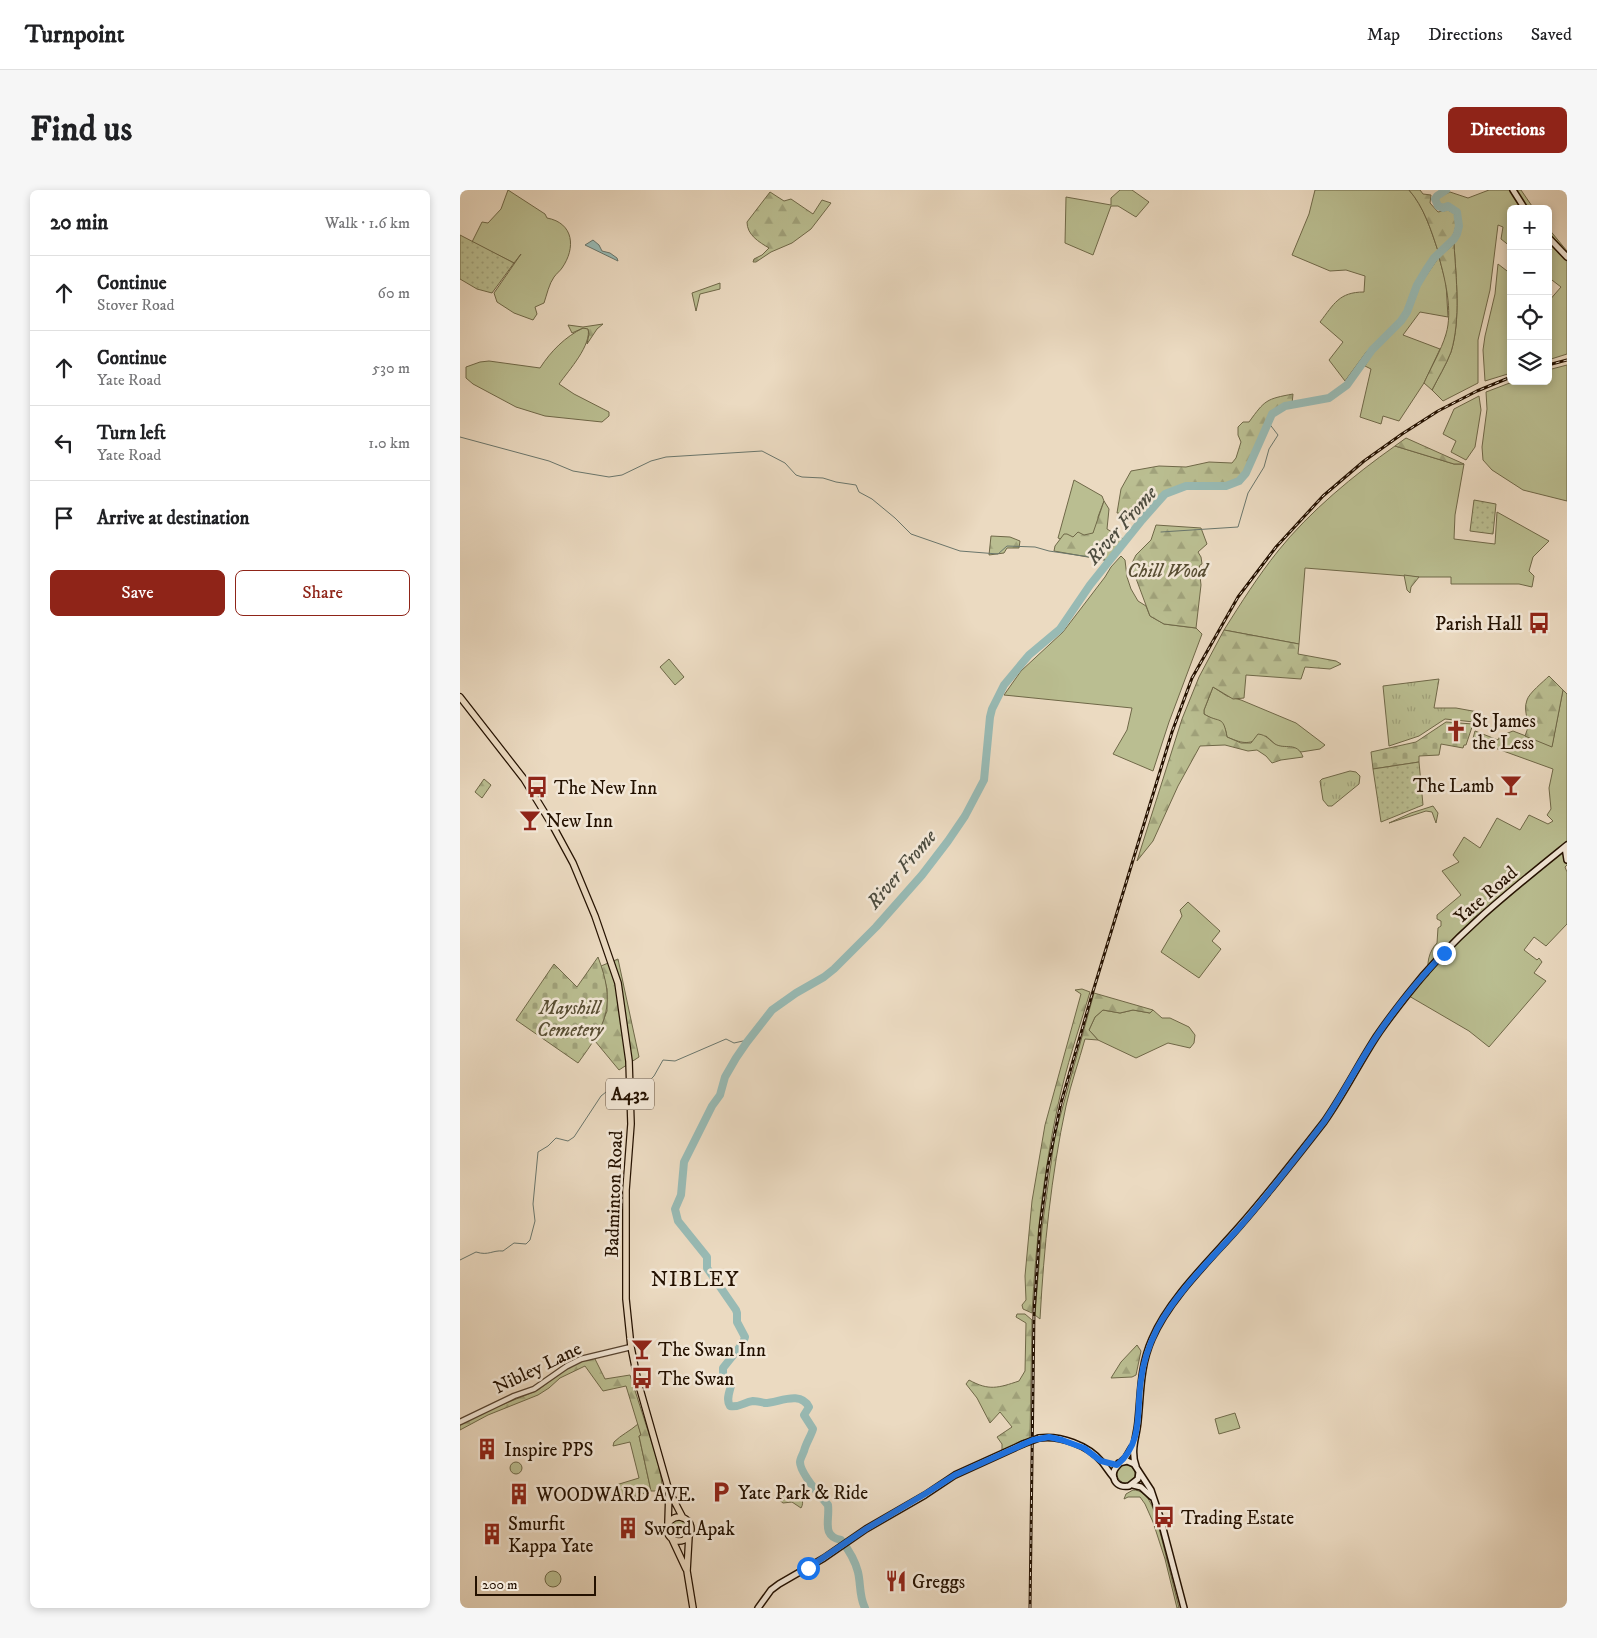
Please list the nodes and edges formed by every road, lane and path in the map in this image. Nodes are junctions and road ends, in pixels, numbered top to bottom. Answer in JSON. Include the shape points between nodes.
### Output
{"nodes":[{"id":1,"x":1513,"y":190,"type":"edge"},
{"id":2,"x":1522,"y":205,"type":"edge"},
{"id":3,"x":1552,"y":241,"type":"edge"},
{"id":4,"x":1567,"y":257,"type":"edge"},
{"id":5,"x":460,"y":696,"type":"edge"},
{"id":6,"x":1566,"y":846,"type":"edge"},
{"id":7,"x":1567,"y":860,"type":"edge"},
{"id":8,"x":631,"y":1347,"type":"junction"},
{"id":9,"x":460,"y":1422,"type":"edge"},
{"id":10,"x":1134,"y":1444,"type":"junction"},
{"id":11,"x":1101,"y":1461,"type":"junction"},
{"id":12,"x":1118,"y":1464,"type":"junction"},
{"id":13,"x":1137,"y":1469,"type":"junction"},
{"id":14,"x":1114,"y":1478,"type":"junction"},
{"id":15,"x":1133,"y":1485,"type":"junction"},
{"id":16,"x":669,"y":1491,"type":"junction"},
{"id":17,"x":1154,"y":1499,"type":"junction"},
{"id":18,"x":683,"y":1518,"type":"junction"},
{"id":19,"x":668,"y":1523,"type":"junction"},
{"id":20,"x":689,"y":1536,"type":"junction"},
{"id":21,"x":672,"y":1539,"type":"junction"},
{"id":22,"x":687,"y":1571,"type":"junction"},
{"id":23,"x":693,"y":1608,"type":"edge"},
{"id":24,"x":758,"y":1608,"type":"edge"},
{"id":25,"x":1184,"y":1608,"type":"edge"}],
"edges":[{"from":1,"to":2,"type":"main road"},
{"from":3,"to":4,"type":"main road"},
{"from":5,"to":8,"type":"main road","name":"Badminton Road","number":"A432","via":[[524,779],[554,828],[595,916],[618,983],[629,1061],[631,1124],[625,1276]]},
{"from":6,"to":7,"type":"main road"},
{"from":6,"to":10,"type":"main road","name":"Yate Road","via":[[1495,904],[1425,973],[1376,1037],[1324,1122],[1165,1316],[1144,1360]]},
{"from":8,"to":9,"type":"street","name":"Nibley Lane","via":[[581,1359],[534,1389]]},
{"from":8,"to":16,"type":"main road","name":"Badminton Road","number":"A432"},
{"from":10,"to":12,"type":"main road","name":"Yate Road"},
{"from":10,"to":13,"type":"main road","name":"Yate Road"},
{"from":11,"to":12,"type":"main road"},
{"from":11,"to":14,"type":"main road"},
{"from":11,"to":24,"type":"main road","bridge":true,"via":[[1076,1444],[1053,1438],[1040,1438],[1024,1444],[955,1475],[779,1584]]},
{"from":12,"to":13,"type":"main road","via":[[1127,1461]]},
{"from":12,"to":14,"type":"main road"},
{"from":13,"to":15,"type":"main road","via":[[1138,1479]]},
{"from":13,"to":17,"type":"main road"},
{"from":14,"to":15,"type":"main road","via":[[1122,1486]]},
{"from":15,"to":17,"type":"main road","via":[[1141,1487]]},
{"from":16,"to":18,"type":"main road","name":"Badminton Road","number":"A432"},
{"from":16,"to":19,"type":"main road","name":"Badminton Road","number":"A432"},
{"from":17,"to":25,"type":"main road"},
{"from":18,"to":19,"type":"main road","via":[[675,1518]]},
{"from":18,"to":20,"type":"main road","via":[[690,1524]]},
{"from":19,"to":21,"type":"main road","via":[[667,1531]]},
{"from":20,"to":21,"type":"main road","via":[[680,1541]]},
{"from":20,"to":22,"type":"main road"},
{"from":21,"to":22,"type":"main road"},
{"from":22,"to":23,"type":"main road"}]}
